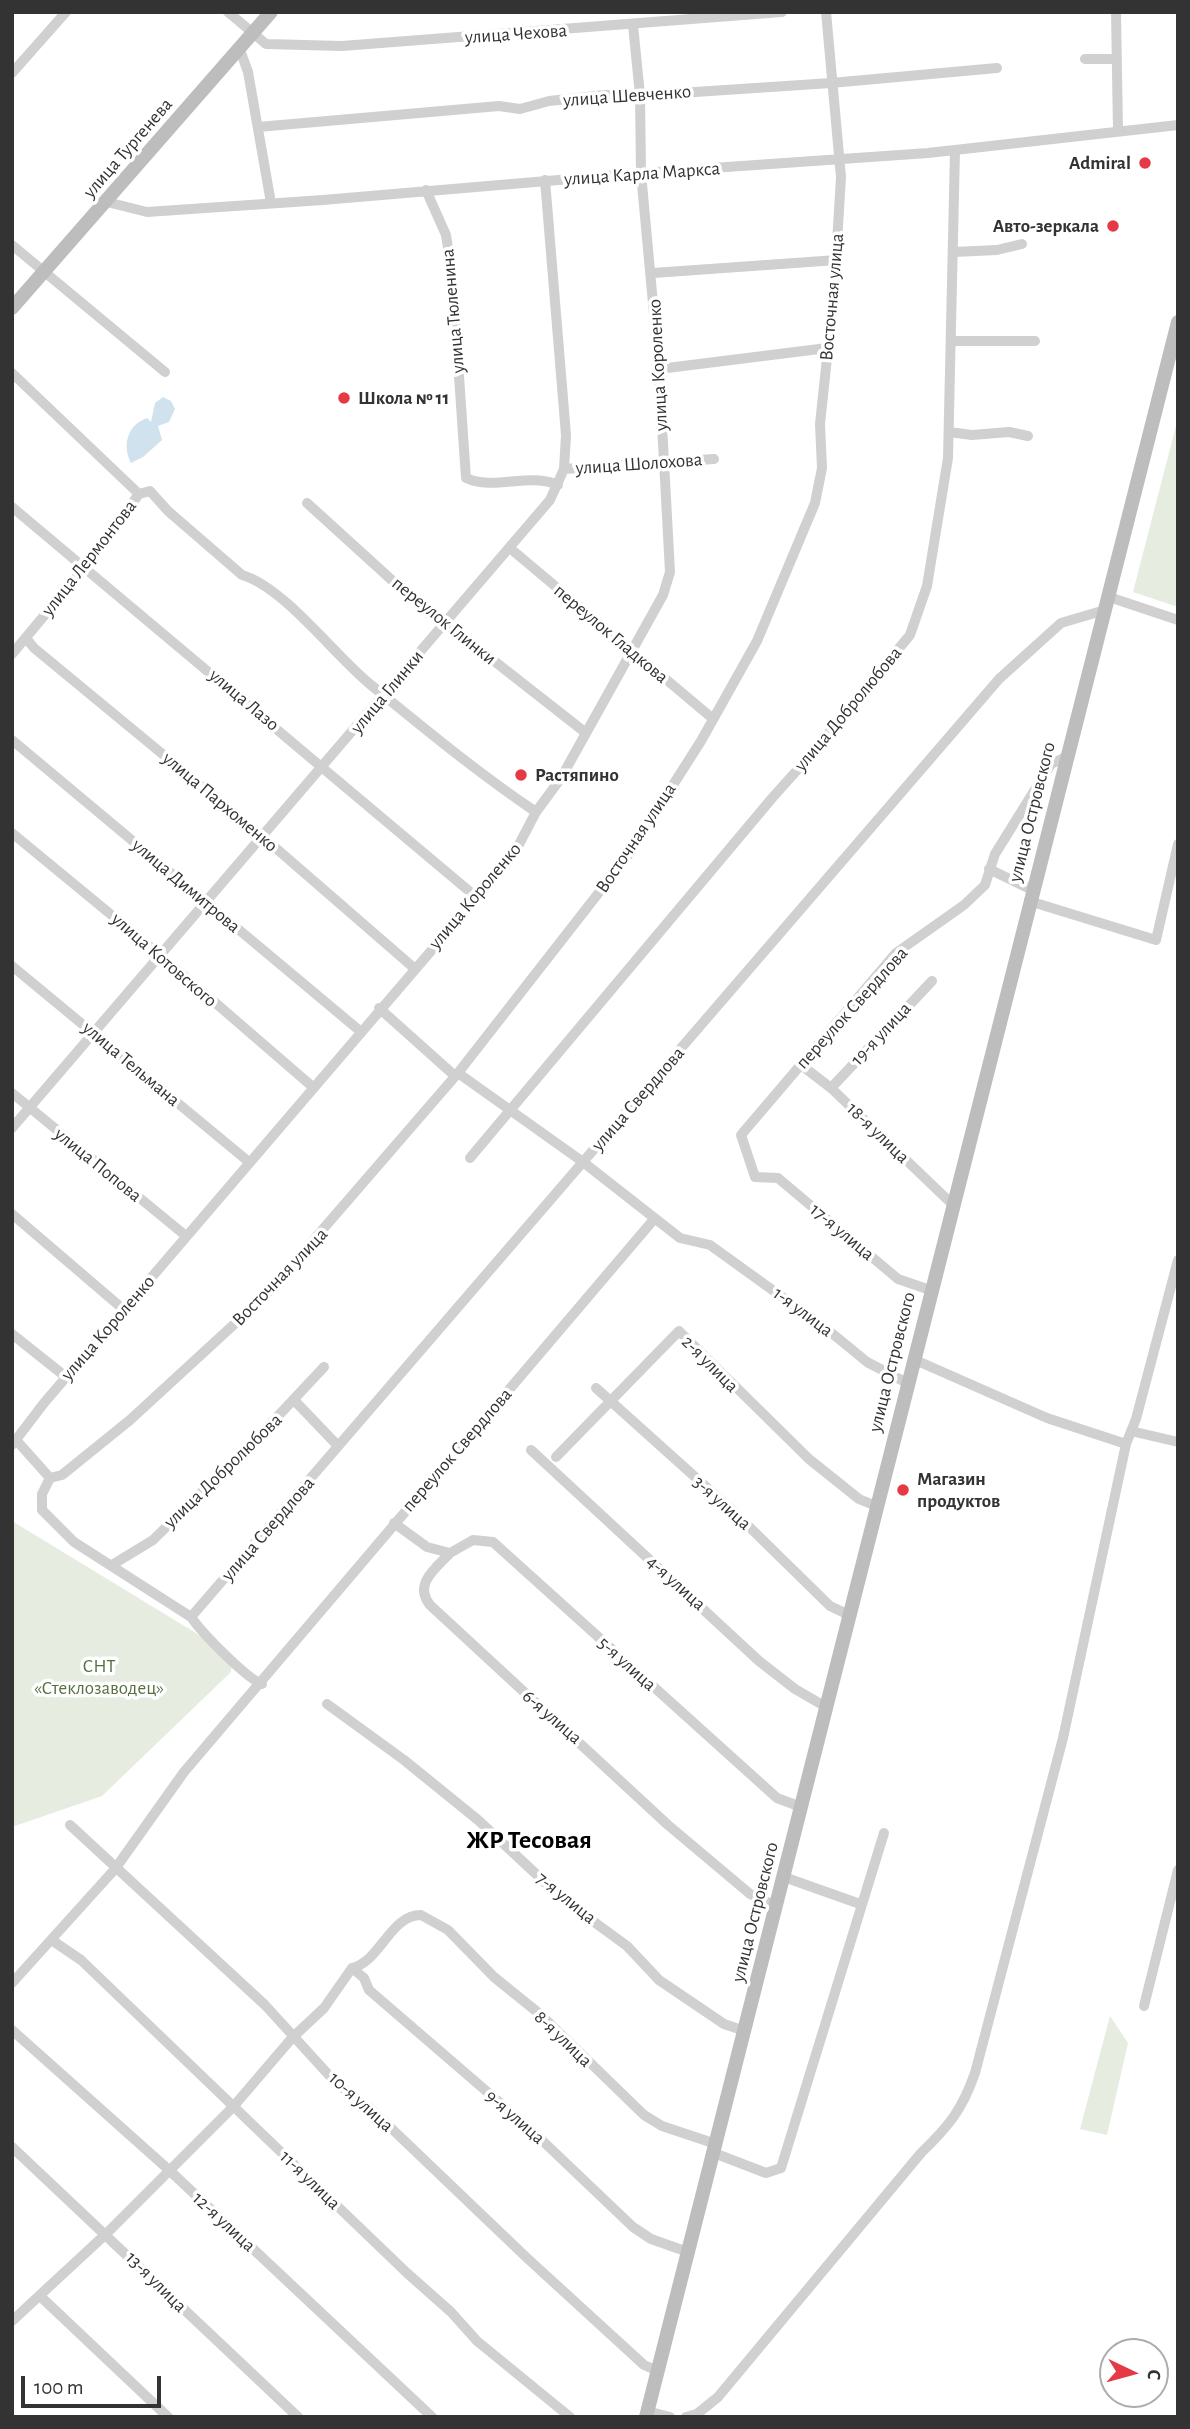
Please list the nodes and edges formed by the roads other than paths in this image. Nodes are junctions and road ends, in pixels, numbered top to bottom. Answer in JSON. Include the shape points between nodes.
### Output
{"nodes":[{"id":1,"x":66,"y":12,"type":"edge"},
{"id":2,"x":228,"y":12,"type":"edge"},
{"id":3,"x":271,"y":12,"type":"edge"},
{"id":4,"x":782,"y":12,"type":"edge"},
{"id":5,"x":826,"y":12,"type":"edge"},
{"id":6,"x":1116,"y":12,"type":"edge"},
{"id":7,"x":633,"y":25,"type":"junction"},
{"id":8,"x":254,"y":33,"type":"junction"},
{"id":9,"x":240,"y":50,"type":"junction"},
{"id":10,"x":1085,"y":59,"type":"dead end"},
{"id":11,"x":1115,"y":59,"type":"junction"},
{"id":12,"x":997,"y":68,"type":"dead end"},
{"id":13,"x":12,"y":73,"type":"edge"},
{"id":14,"x":831,"y":83,"type":"junction"},
{"id":15,"x":640,"y":94,"type":"junction"},
{"id":16,"x":1178,"y":125,"type":"edge"},
{"id":17,"x":258,"y":127,"type":"junction"},
{"id":18,"x":1118,"y":131,"type":"junction"},
{"id":19,"x":955,"y":150,"type":"junction"},
{"id":20,"x":841,"y":160,"type":"junction"},
{"id":21,"x":641,"y":173,"type":"junction"},
{"id":22,"x":545,"y":180,"type":"junction"},
{"id":23,"x":426,"y":190,"type":"junction"},
{"id":24,"x":107,"y":202,"type":"junction"},
{"id":25,"x":271,"y":203,"type":"junction"},
{"id":26,"x":1022,"y":244,"type":"dead end"},
{"id":27,"x":12,"y":245,"type":"edge"},
{"id":28,"x":954,"y":251,"type":"junction"},
{"id":29,"x":837,"y":260,"type":"junction"},
{"id":30,"x":44,"y":272,"type":"junction"},
{"id":31,"x":653,"y":273,"type":"junction"},
{"id":32,"x":12,"y":308,"type":"edge"},
{"id":33,"x":1178,"y":322,"type":"edge"},
{"id":34,"x":952,"y":341,"type":"junction"},
{"id":35,"x":1035,"y":341,"type":"dead end"},
{"id":36,"x":827,"y":348,"type":"junction"},
{"id":37,"x":659,"y":369,"type":"junction"},
{"id":38,"x":164,"y":372,"type":"dead end"},
{"id":39,"x":12,"y":373,"type":"edge"},
{"id":40,"x":948,"y":432,"type":"junction"},
{"id":41,"x":1028,"y":436,"type":"dead end"},
{"id":42,"x":714,"y":459,"type":"dead end"},
{"id":43,"x":664,"y":463,"type":"junction"},
{"id":44,"x":564,"y":469,"type":"junction"},
{"id":45,"x":466,"y":478,"type":"joint"},
{"id":46,"x":558,"y":485,"type":"junction"},
{"id":47,"x":139,"y":494,"type":"junction"},
{"id":48,"x":307,"y":503,"type":"dead end"},
{"id":49,"x":12,"y":507,"type":"edge"},
{"id":50,"x":511,"y":549,"type":"junction"},
{"id":51,"x":85,"y":566,"type":"junction"},
{"id":52,"x":1107,"y":603,"type":"junction"},
{"id":53,"x":1178,"y":620,"type":"edge"},
{"id":54,"x":443,"y":625,"type":"junction"},
{"id":55,"x":26,"y":638,"type":"junction"},
{"id":56,"x":631,"y":652,"type":"junction"},
{"id":57,"x":12,"y":654,"type":"edge"},
{"id":58,"x":386,"y":694,"type":"junction"},
{"id":59,"x":712,"y":718,"type":"junction"},
{"id":60,"x":586,"y":733,"type":"junction"},
{"id":61,"x":12,"y":740,"type":"edge"},
{"id":62,"x":1066,"y":757,"type":"junction"},
{"id":63,"x":323,"y":767,"type":"junction"},
{"id":64,"x":536,"y":812,"type":"junction"},
{"id":65,"x":12,"y":833,"type":"edge"},
{"id":66,"x":263,"y":837,"type":"junction"},
{"id":67,"x":1178,"y":844,"type":"edge"},
{"id":68,"x":989,"y":869,"type":"junction"},
{"id":69,"x":475,"y":896,"type":"junction"},
{"id":70,"x":1031,"y":896,"type":"junction"},
{"id":71,"x":207,"y":902,"type":"junction"},
{"id":72,"x":160,"y":955,"type":"junction"},
{"id":73,"x":12,"y":966,"type":"edge"},
{"id":74,"x":414,"y":968,"type":"junction"},
{"id":75,"x":932,"y":981,"type":"dead end"},
{"id":76,"x":379,"y":1008,"type":"junction"},
{"id":77,"x":360,"y":1031,"type":"junction"},
{"id":78,"x":93,"y":1033,"type":"junction"},
{"id":79,"x":801,"y":1065,"type":"junction"},
{"id":80,"x":457,"y":1075,"type":"junction"},
{"id":81,"x":314,"y":1088,"type":"junction"},
{"id":82,"x":831,"y":1088,"type":"junction"},
{"id":83,"x":12,"y":1093,"type":"edge"},
{"id":84,"x":31,"y":1107,"type":"junction"},
{"id":85,"x":509,"y":1109,"type":"junction"},
{"id":86,"x":12,"y":1128,"type":"edge"},
{"id":87,"x":470,"y":1158,"type":"dead end"},
{"id":88,"x":249,"y":1162,"type":"junction"},
{"id":89,"x":583,"y":1162,"type":"junction"},
{"id":90,"x":755,"y":1177,"type":"joint"},
{"id":91,"x":952,"y":1204,"type":"junction"},
{"id":92,"x":12,"y":1214,"type":"edge"},
{"id":93,"x":655,"y":1218,"type":"junction"},
{"id":94,"x":186,"y":1236,"type":"junction"},
{"id":95,"x":1178,"y":1260,"type":"edge"},
{"id":96,"x":930,"y":1290,"type":"junction"},
{"id":97,"x":123,"y":1309,"type":"junction"},
{"id":98,"x":12,"y":1334,"type":"edge"},
{"id":99,"x":913,"y":1359,"type":"junction"},
{"id":100,"x":324,"y":1367,"type":"dead end"},
{"id":101,"x":66,"y":1377,"type":"junction"},
{"id":102,"x":907,"y":1383,"type":"junction"},
{"id":103,"x":596,"y":1388,"type":"dead end"},
{"id":104,"x":294,"y":1400,"type":"junction"},
{"id":105,"x":611,"y":1402,"type":"junction"},
{"id":106,"x":1131,"y":1430,"type":"junction"},
{"id":107,"x":1178,"y":1442,"type":"edge"},
{"id":108,"x":15,"y":1443,"type":"edge"},
{"id":109,"x":1126,"y":1444,"type":"junction"},
{"id":110,"x":338,"y":1446,"type":"junction"},
{"id":111,"x":531,"y":1450,"type":"dead end"},
{"id":112,"x":556,"y":1457,"type":"dead end"},
{"id":113,"x":50,"y":1478,"type":"junction"},
{"id":114,"x":876,"y":1506,"type":"junction"},
{"id":115,"x":394,"y":1523,"type":"junction"},
{"id":116,"x":450,"y":1553,"type":"junction"},
{"id":117,"x":112,"y":1565,"type":"junction"},
{"id":118,"x":849,"y":1615,"type":"junction"},
{"id":119,"x":191,"y":1617,"type":"junction"},
{"id":120,"x":262,"y":1684,"type":"junction"},
{"id":121,"x":327,"y":1704,"type":"dead end"},
{"id":122,"x":826,"y":1707,"type":"junction"},
{"id":123,"x":801,"y":1807,"type":"junction"},
{"id":124,"x":70,"y":1825,"type":"dead end"},
{"id":125,"x":884,"y":1833,"type":"dead end"},
{"id":126,"x":115,"y":1869,"type":"junction"},
{"id":127,"x":1178,"y":1870,"type":"edge"},
{"id":128,"x":784,"y":1877,"type":"junction"},
{"id":129,"x":860,"y":1904,"type":"junction"},
{"id":130,"x":776,"y":1906,"type":"junction"},
{"id":131,"x":53,"y":1941,"type":"junction"},
{"id":132,"x":352,"y":1968,"type":"junction"},
{"id":133,"x":12,"y":1983,"type":"edge"},
{"id":134,"x":1144,"y":2006,"type":"dead end"},
{"id":135,"x":12,"y":2030,"type":"edge"},
{"id":136,"x":745,"y":2031,"type":"junction"},
{"id":137,"x":292,"y":2038,"type":"junction"},
{"id":138,"x":233,"y":2107,"type":"junction"},
{"id":139,"x":12,"y":2147,"type":"edge"},
{"id":140,"x":715,"y":2149,"type":"junction"},
{"id":141,"x":169,"y":2170,"type":"junction"},
{"id":142,"x":107,"y":2233,"type":"junction"},
{"id":143,"x":688,"y":2252,"type":"junction"},
{"id":144,"x":40,"y":2296,"type":"junction"},
{"id":145,"x":12,"y":2321,"type":"edge"},
{"id":146,"x":658,"y":2371,"type":"junction"},
{"id":147,"x":646,"y":2414,"type":"edge"},
{"id":148,"x":168,"y":2417,"type":"edge"},
{"id":149,"x":298,"y":2417,"type":"edge"},
{"id":150,"x":432,"y":2417,"type":"edge"},
{"id":151,"x":570,"y":2417,"type":"edge"},
{"id":152,"x":670,"y":2417,"type":"edge"},
{"id":153,"x":686,"y":2417,"type":"edge"}],
"edges":[{"from":1,"to":13,"type":"street"},
{"from":2,"to":8,"type":"street","name":"улица Чехова"},
{"from":3,"to":8,"type":"street","name":"улица Тургенева"},
{"from":4,"to":7,"type":"street","name":"улица Чехова"},
{"from":5,"to":14,"type":"street","name":"Восточная улица"},
{"from":6,"to":11,"type":"street"},
{"from":7,"to":8,"type":"street","name":"улица Чехова","via":[[342,46],[265,44]]},
{"from":7,"to":15,"type":"street","name":"улица Короленко"},
{"from":8,"to":9,"type":"street","name":"улица Тургенева"},
{"from":9,"to":17,"type":"street"},
{"from":9,"to":24,"type":"street","name":"улица Тургенева"},
{"from":10,"to":11,"type":"street"},
{"from":11,"to":18,"type":"street"},
{"from":12,"to":14,"type":"street","name":"улица Шевченко"},
{"from":14,"to":15,"type":"street","name":"улица Шевченко"},
{"from":14,"to":20,"type":"street","name":"Восточная улица"},
{"from":15,"to":17,"type":"street","name":"улица Шевченко","via":[[549,101],[520,109],[499,106]]},
{"from":15,"to":21,"type":"street","name":"улица Короленко"},
{"from":16,"to":18,"type":"street","name":"улица Карла Маркса"},
{"from":17,"to":25,"type":"street"},
{"from":18,"to":19,"type":"street","name":"улица Карла Маркса"},
{"from":19,"to":20,"type":"street","name":"улица Карла Маркса"},
{"from":19,"to":28,"type":"street","name":"улица Добролюбова"},
{"from":20,"to":21,"type":"street","name":"улица Карла Маркса"},
{"from":20,"to":29,"type":"street","name":"Восточная улица"},
{"from":21,"to":22,"type":"street","name":"улица Карла Маркса"},
{"from":21,"to":31,"type":"street","name":"улица Короленко"},
{"from":22,"to":23,"type":"street","name":"улица Карла Маркса"},
{"from":22,"to":44,"type":"street","name":"улица Глинки","via":[[566,435]]},
{"from":23,"to":25,"type":"street","name":"улица Карла Маркса"},
{"from":23,"to":45,"type":"street","name":"улица Тюленина","via":[[446,235],[452,274]]},
{"from":24,"to":25,"type":"street","name":"улица Карла Маркса","via":[[147,212]]},
{"from":24,"to":30,"type":"street","name":"улица Тургенева"},
{"from":26,"to":28,"type":"street"},
{"from":27,"to":30,"type":"street"},
{"from":28,"to":34,"type":"street","name":"улица Добролюбова"},
{"from":29,"to":31,"type":"street"},
{"from":29,"to":36,"type":"street","name":"Восточная улица"},
{"from":30,"to":32,"type":"street","name":"улица Тургенева"},
{"from":30,"to":38,"type":"street"},
{"from":31,"to":37,"type":"street","name":"улица Короленко"},
{"from":33,"to":52,"type":"street","name":"улица Островского"},
{"from":34,"to":35,"type":"street"},
{"from":34,"to":40,"type":"street","name":"улица Добролюбова"},
{"from":36,"to":37,"type":"street"},
{"from":36,"to":59,"type":"street","name":"Восточная улица","via":[[820,424],[822,468],[815,503],[768,619]]},
{"from":37,"to":43,"type":"street","name":"улица Короленко"},
{"from":39,"to":47,"type":"street"},
{"from":40,"to":41,"type":"street"},
{"from":40,"to":85,"type":"street","name":"улица Добролюбова","via":[[943,499],[927,586],[910,635]]},
{"from":42,"to":43,"type":"street","name":"улица Шолохова"},
{"from":43,"to":44,"type":"street","name":"улица Шолохова"},
{"from":43,"to":56,"type":"street","name":"улица Короленко","via":[[670,572],[663,595]]},
{"from":44,"to":46,"type":"street","name":"улица Глинки"},
{"from":45,"to":46,"type":"street","name":"улица Шолохова","via":[[480,482],[544,480]]},
{"from":46,"to":50,"type":"street","name":"улица Глинки"},
{"from":47,"to":51,"type":"street","name":"улица Лермонтова"},
{"from":47,"to":58,"type":"street","via":[[150,491],[159,498],[242,575],[257,579],[281,597],[371,685]]},
{"from":48,"to":54,"type":"street","name":"переулок Глинки"},
{"from":49,"to":51,"type":"street","name":"улица Лазо"},
{"from":50,"to":54,"type":"street","name":"улица Глинки"},
{"from":50,"to":56,"type":"street","name":"переулок Гладкова"},
{"from":51,"to":55,"type":"street","name":"улица Лермонтова"},
{"from":51,"to":63,"type":"street","name":"улица Лазо"},
{"from":52,"to":53,"type":"street"},
{"from":52,"to":62,"type":"street","name":"улица Островского"},
{"from":52,"to":89,"type":"street","name":"улица Свердлова","via":[[1061,623],[999,678]]},
{"from":54,"to":58,"type":"street","name":"улица Глинки"},
{"from":54,"to":60,"type":"street","name":"переулок Глинки"},
{"from":55,"to":57,"type":"street","name":"улица Лермонтова"},
{"from":55,"to":66,"type":"street","name":"улица Пархоменко"},
{"from":56,"to":59,"type":"street","name":"переулок Гладкова"},
{"from":56,"to":60,"type":"street","name":"улица Короленко"},
{"from":58,"to":63,"type":"street","name":"улица Глинки"},
{"from":58,"to":64,"type":"street","via":[[461,759]]},
{"from":59,"to":80,"type":"street","name":"Восточная улица","via":[[629,854]]},
{"from":60,"to":64,"type":"street","name":"улица Короленко"},
{"from":61,"to":71,"type":"street","name":"улица Димитрова"},
{"from":62,"to":68,"type":"street","name":"переулок Свердлова","via":[[1051,764]]},
{"from":62,"to":70,"type":"street","name":"улица Островского"},
{"from":63,"to":66,"type":"street","name":"улица Глинки"},
{"from":63,"to":69,"type":"street","name":"улица Лазо"},
{"from":64,"to":69,"type":"street","name":"улица Короленко","via":[[514,853]]},
{"from":65,"to":72,"type":"street","name":"улица Котовского"},
{"from":66,"to":71,"type":"street","name":"улица Глинки"},
{"from":66,"to":74,"type":"street","name":"улица Пархоменко"},
{"from":67,"to":70,"type":"street","via":[[1156,940]]},
{"from":68,"to":70,"type":"street"},
{"from":68,"to":79,"type":"street","name":"переулок Свердлова","via":[[985,885],[964,905],[896,953]]},
{"from":69,"to":74,"type":"street","name":"улица Короленко"},
{"from":70,"to":91,"type":"street","name":"улица Островского"},
{"from":71,"to":72,"type":"street","name":"улица Глинки"},
{"from":71,"to":77,"type":"street","name":"улица Димитрова"},
{"from":72,"to":78,"type":"street","name":"улица Глинки"},
{"from":72,"to":81,"type":"street","name":"улица Котовского"},
{"from":73,"to":78,"type":"street","name":"улица Тельмана"},
{"from":74,"to":76,"type":"street","name":"улица Короленко"},
{"from":75,"to":82,"type":"street","name":"19-я улица"},
{"from":76,"to":77,"type":"street","name":"улица Короленко"},
{"from":76,"to":80,"type":"street","name":"1-я улица"},
{"from":77,"to":81,"type":"street","name":"улица Короленко"},
{"from":78,"to":84,"type":"street","name":"улица Глинки"},
{"from":78,"to":88,"type":"street","name":"улица Тельмана"},
{"from":79,"to":82,"type":"street","name":"18-я улица"},
{"from":79,"to":90,"type":"street","name":"переулок Свердлова","via":[[741,1135]]},
{"from":80,"to":85,"type":"street","name":"1-я улица"},
{"from":80,"to":113,"type":"street","name":"Восточная улица","via":[[266,1295],[130,1420],[62,1475]]},
{"from":81,"to":88,"type":"street","name":"улица Короленко"},
{"from":82,"to":91,"type":"street","name":"18-я улица"},
{"from":83,"to":84,"type":"street","name":"улица Попова"},
{"from":84,"to":86,"type":"street","name":"улица Глинки"},
{"from":84,"to":94,"type":"street","name":"улица Попова"},
{"from":85,"to":87,"type":"street","name":"улица Добролюбова"},
{"from":85,"to":89,"type":"street","name":"1-я улица"},
{"from":88,"to":94,"type":"street","name":"улица Короленко"},
{"from":89,"to":93,"type":"street","name":"1-я улица"},
{"from":89,"to":110,"type":"street","name":"улица Свердлова"},
{"from":90,"to":96,"type":"street","name":"17-я улица","via":[[778,1178],[898,1279]]},
{"from":91,"to":96,"type":"street","name":"улица Островского"},
{"from":92,"to":97,"type":"street"},
{"from":93,"to":102,"type":"street","name":"1-я улица","via":[[680,1238],[699,1241],[795,1305],[867,1362]]},
{"from":93,"to":115,"type":"street","name":"переулок Свердлова"},
{"from":94,"to":97,"type":"street","name":"улица Короленко"},
{"from":95,"to":106,"type":"street"},
{"from":96,"to":99,"type":"street","name":"улица Островского"},
{"from":97,"to":101,"type":"street","name":"улица Короленко"},
{"from":98,"to":101,"type":"street"},
{"from":99,"to":102,"type":"street","name":"улица Островского"},
{"from":99,"to":109,"type":"street","via":[[1047,1418]]},
{"from":100,"to":104,"type":"street","name":"улица Добролюбова"},
{"from":101,"to":108,"type":"street","name":"улица Короленко"},
{"from":102,"to":114,"type":"street","name":"улица Островского"},
{"from":103,"to":105,"type":"street","name":"3-я улица"},
{"from":104,"to":110,"type":"street"},
{"from":104,"to":117,"type":"street","name":"улица Добролюбова","via":[[153,1540]]},
{"from":105,"to":112,"type":"street","name":"2-я улица"},
{"from":105,"to":114,"type":"street","name":"2-я улица","via":[[679,1331],[802,1452],[859,1499]]},
{"from":105,"to":118,"type":"street","name":"3-я улица","via":[[830,1606]]},
{"from":106,"to":107,"type":"street"},
{"from":106,"to":109,"type":"street"},
{"from":108,"to":113,"type":"street"},
{"from":109,"to":153,"type":"street","via":[[1058,1760],[965,2102],[953,2122],[921,2153],[718,2397]]},
{"from":110,"to":119,"type":"street","name":"улица Свердлова"},
{"from":111,"to":122,"type":"street","name":"4-я улица","via":[[759,1661]]},
{"from":113,"to":117,"type":"street","via":[[42,1494],[42,1510],[61,1531]]},
{"from":114,"to":118,"type":"street","name":"улица Островского"},
{"from":115,"to":116,"type":"street","via":[[427,1547]]},
{"from":115,"to":120,"type":"street","name":"переулок Свердлова"},
{"from":116,"to":123,"type":"street","name":"5-я улица","via":[[472,1540],[493,1542],[777,1798]]},
{"from":116,"to":130,"type":"street","name":"6-я улица","via":[[423,1585],[430,1605],[668,1825],[750,1894]]},
{"from":117,"to":119,"type":"street"},
{"from":118,"to":122,"type":"street","name":"улица Островского"},
{"from":119,"to":120,"type":"street","via":[[251,1680]]},
{"from":120,"to":126,"type":"street","name":"переулок Свердлова","via":[[184,1772]]},
{"from":121,"to":136,"type":"street","name":"7-я улица","via":[[478,1820],[564,1900],[627,1946],[659,1980],[724,2024]]},
{"from":122,"to":123,"type":"street","name":"улица Островского"},
{"from":123,"to":128,"type":"street","name":"улица Островского"},
{"from":124,"to":126,"type":"street","name":"10-я улица"},
{"from":125,"to":129,"type":"street"},
{"from":126,"to":131,"type":"street","name":"переулок Свердлова"},
{"from":126,"to":137,"type":"street","name":"10-я улица","via":[[265,2005]]},
{"from":127,"to":134,"type":"street"},
{"from":128,"to":129,"type":"street"},
{"from":128,"to":130,"type":"street","name":"улица Островского"},
{"from":129,"to":140,"type":"street","name":"8-я улица","via":[[781,2168],[766,2173]]},
{"from":130,"to":136,"type":"street","name":"улица Островского"},
{"from":131,"to":133,"type":"street","name":"переулок Свердлова"},
{"from":131,"to":138,"type":"street","name":"11-я улица","via":[[81,1960]]},
{"from":132,"to":137,"type":"street","via":[[324,2008]]},
{"from":132,"to":140,"type":"street","name":"8-я улица","via":[[370,1959],[404,1920],[421,1915],[448,1930],[645,2115]]},
{"from":132,"to":143,"type":"street","name":"9-я улица","via":[[369,1990],[528,2127],[624,2220],[651,2239]]},
{"from":135,"to":141,"type":"street","name":"12-я улица"},
{"from":136,"to":140,"type":"street","name":"улица Островского"},
{"from":137,"to":138,"type":"street"},
{"from":137,"to":146,"type":"street","name":"10-я улица","via":[[585,2312],[644,2365]]},
{"from":138,"to":141,"type":"street"},
{"from":138,"to":151,"type":"street","name":"11-я улица","via":[[477,2341]]},
{"from":139,"to":142,"type":"street","name":"13-я улица"},
{"from":140,"to":143,"type":"street","name":"улица Островского"},
{"from":141,"to":142,"type":"street"},
{"from":141,"to":150,"type":"street","name":"12-я улица"},
{"from":142,"to":144,"type":"street"},
{"from":142,"to":149,"type":"street","name":"13-я улица"},
{"from":143,"to":146,"type":"street","name":"улица Островского"},
{"from":144,"to":145,"type":"street"},
{"from":144,"to":148,"type":"street"},
{"from":146,"to":147,"type":"street","name":"улица Островского"},
{"from":147,"to":152,"type":"street"}]}
